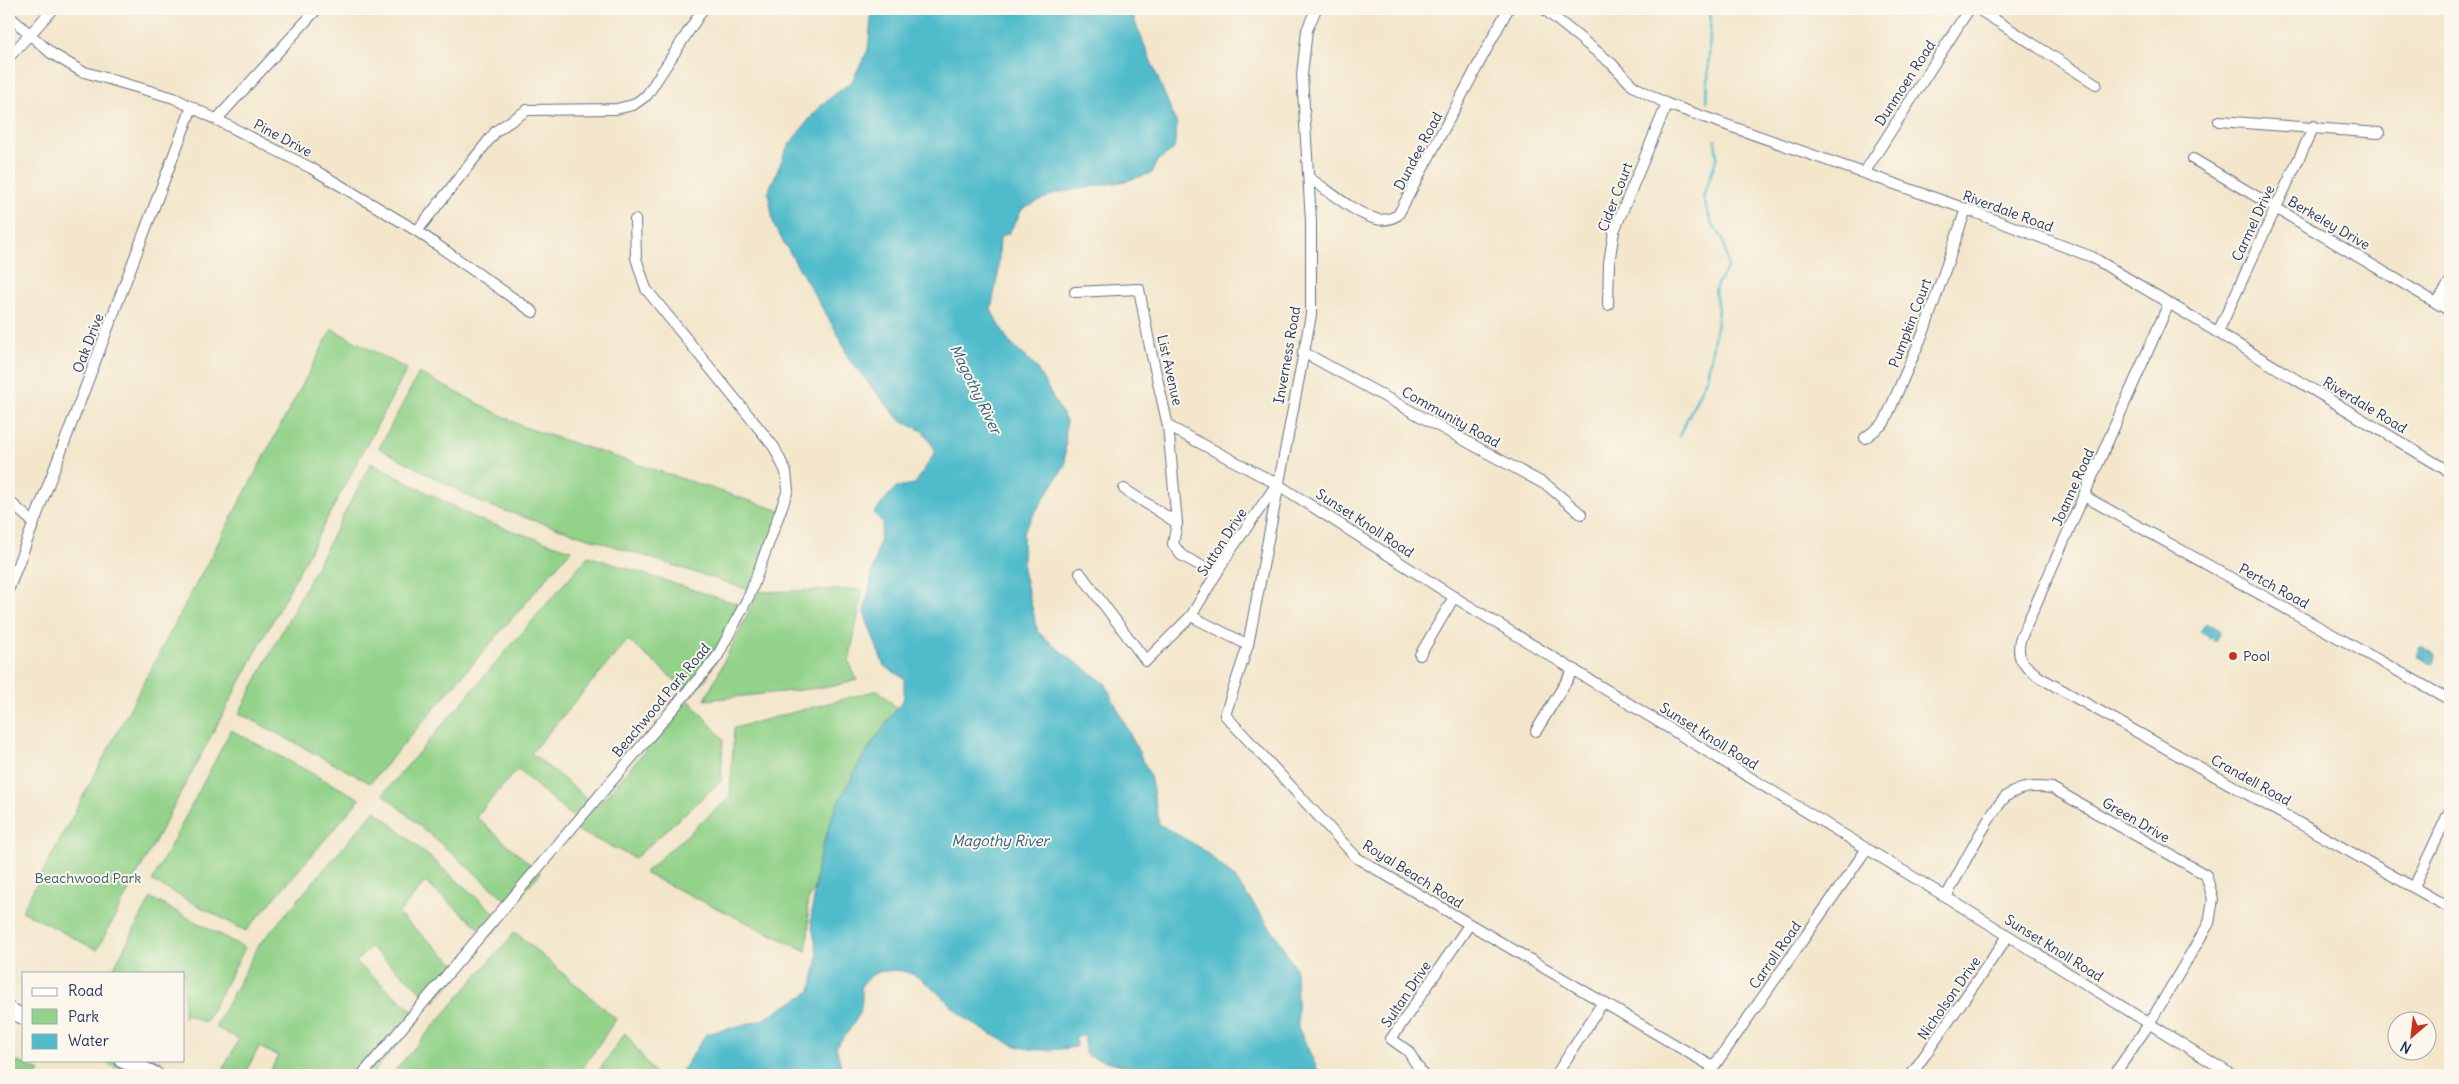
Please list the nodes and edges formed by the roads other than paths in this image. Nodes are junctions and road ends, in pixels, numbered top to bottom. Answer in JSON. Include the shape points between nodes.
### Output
{"nodes":[{"id":1,"x":53,"y":9,"type":"edge"},
{"id":2,"x":317,"y":9,"type":"edge"},
{"id":3,"x":703,"y":9,"type":"edge"},
{"id":4,"x":1316,"y":9,"type":"edge"},
{"id":5,"x":1508,"y":9,"type":"edge"},
{"id":6,"x":1544,"y":9,"type":"edge"},
{"id":7,"x":1969,"y":9,"type":"edge"},
{"id":8,"x":1978,"y":9,"type":"edge"},
{"id":9,"x":9,"y":16,"type":"edge"},
{"id":10,"x":29,"y":35,"type":"junction"},
{"id":11,"x":9,"y":57,"type":"edge"},
{"id":12,"x":2096,"y":84,"type":"dead end"},
{"id":13,"x":1667,"y":104,"type":"junction"},
{"id":14,"x":192,"y":107,"type":"junction"},
{"id":15,"x":217,"y":119,"type":"junction"},
{"id":16,"x":2219,"y":120,"type":"dead end"},
{"id":17,"x":2314,"y":126,"type":"junction"},
{"id":18,"x":2379,"y":133,"type":"dead end"},
{"id":19,"x":2193,"y":159,"type":"dead end"},
{"id":20,"x":1864,"y":173,"type":"junction"},
{"id":21,"x":1309,"y":178,"type":"junction"},
{"id":22,"x":2275,"y":208,"type":"junction"},
{"id":23,"x":1966,"y":209,"type":"junction"},
{"id":24,"x":635,"y":220,"type":"dead end"},
{"id":25,"x":417,"y":231,"type":"junction"},
{"id":26,"x":2450,"y":282,"type":"edge"},
{"id":27,"x":1075,"y":292,"type":"dead end"},
{"id":28,"x":2170,"y":303,"type":"junction"},
{"id":29,"x":2437,"y":303,"type":"junction"},
{"id":30,"x":1608,"y":305,"type":"dead end"},
{"id":31,"x":2450,"y":311,"type":"edge"},
{"id":32,"x":533,"y":312,"type":"dead end"},
{"id":33,"x":2218,"y":332,"type":"junction"},
{"id":34,"x":1303,"y":352,"type":"junction"},
{"id":35,"x":1168,"y":426,"type":"junction"},
{"id":36,"x":1865,"y":438,"type":"dead end"},
{"id":37,"x":2450,"y":472,"type":"edge"},
{"id":38,"x":1277,"y":484,"type":"junction"},
{"id":39,"x":1124,"y":489,"type":"dead end"},
{"id":40,"x":2084,"y":496,"type":"junction"},
{"id":41,"x":9,"y":501,"type":"edge"},
{"id":42,"x":1581,"y":514,"type":"dead end"},
{"id":43,"x":34,"y":523,"type":"junction"},
{"id":44,"x":1177,"y":523,"type":"junction"},
{"id":45,"x":1080,"y":573,"type":"dead end"},
{"id":46,"x":1216,"y":574,"type":"junction"},
{"id":47,"x":9,"y":588,"type":"edge"},
{"id":48,"x":1454,"y":597,"type":"junction"},
{"id":49,"x":1191,"y":616,"type":"junction"},
{"id":50,"x":1248,"y":645,"type":"junction"},
{"id":51,"x":1420,"y":655,"type":"dead end"},
{"id":52,"x":1574,"y":669,"type":"junction"},
{"id":53,"x":2039,"y":676,"type":"joint"},
{"id":54,"x":2450,"y":700,"type":"edge"},
{"id":55,"x":1536,"y":731,"type":"dead end"},
{"id":56,"x":2450,"y":810,"type":"edge"},
{"id":57,"x":1866,"y":850,"type":"junction"},
{"id":58,"x":2414,"y":887,"type":"junction"},
{"id":59,"x":1946,"y":897,"type":"junction"},
{"id":60,"x":2450,"y":908,"type":"edge"},
{"id":61,"x":1470,"y":925,"type":"junction"},
{"id":62,"x":2008,"y":936,"type":"junction"},
{"id":63,"x":1603,"y":1002,"type":"junction"},
{"id":64,"x":9,"y":1010,"type":"edge"},
{"id":65,"x":22,"y":1016,"type":"edge"},
{"id":66,"x":2149,"y":1024,"type":"junction"},
{"id":67,"x":127,"y":1062,"type":"edge"},
{"id":68,"x":1710,"y":1071,"type":"edge"},
{"id":69,"x":156,"y":1075,"type":"edge"},
{"id":70,"x":362,"y":1075,"type":"edge"},
{"id":71,"x":1423,"y":1075,"type":"edge"},
{"id":72,"x":1556,"y":1075,"type":"edge"},
{"id":73,"x":1912,"y":1075,"type":"edge"},
{"id":74,"x":2114,"y":1075,"type":"edge"},
{"id":75,"x":2232,"y":1075,"type":"edge"}],
"edges":[{"from":1,"to":10,"type":"street"},
{"from":2,"to":15,"type":"street"},
{"from":3,"to":25,"type":"street","via":[[642,100],[616,109],[527,110],[496,130]]},
{"from":4,"to":21,"type":"street","name":"Inverness Road","via":[[1307,30],[1302,75]]},
{"from":5,"to":21,"type":"street","name":"Dundee Road","via":[[1398,215],[1388,220],[1362,213]]},
{"from":6,"to":13,"type":"street","name":"Riverdale Road","via":[[1612,64],[1633,86]]},
{"from":7,"to":20,"type":"street","name":"Dunmoen Road"},
{"from":8,"to":12,"type":"street"},
{"from":9,"to":10,"type":"street","name":"Pine Drive"},
{"from":10,"to":11,"type":"street"},
{"from":10,"to":14,"type":"street","name":"Pine Drive","via":[[51,54],[81,71],[119,84],[151,90]]},
{"from":13,"to":20,"type":"street","name":"Riverdale Road"},
{"from":13,"to":30,"type":"street","name":"Cider Court","via":[[1614,231]]},
{"from":14,"to":15,"type":"street","name":"Pine Drive"},
{"from":14,"to":43,"type":"street","name":"Oak Drive"},
{"from":15,"to":25,"type":"street","name":"Pine Drive","via":[[310,168]]},
{"from":16,"to":17,"type":"street"},
{"from":17,"to":18,"type":"street"},
{"from":17,"to":22,"type":"street","name":"Carmel Drive"},
{"from":19,"to":22,"type":"street","name":"Berkeley Drive"},
{"from":20,"to":23,"type":"street","name":"Riverdale Road"},
{"from":21,"to":34,"type":"street","name":"Inverness Road","via":[[1311,315]]},
{"from":22,"to":29,"type":"street","name":"Berkeley Drive"},
{"from":22,"to":33,"type":"street","name":"Carmel Drive"},
{"from":23,"to":28,"type":"street","name":"Riverdale Road","via":[[2092,256]]},
{"from":23,"to":36,"type":"street","name":"Pumpkin Court","via":[[1917,348],[1884,423]]},
{"from":24,"to":70,"type":"street","name":"Beachwood Park Road","via":[[636,258],[646,289],[774,447],[786,472],[788,490],[750,594],[717,657]]},
{"from":25,"to":32,"type":"street","name":"Pine Drive"},
{"from":26,"to":29,"type":"street"},
{"from":27,"to":35,"type":"street","name":"List Avenue","via":[[1139,288]]},
{"from":28,"to":33,"type":"street","name":"Riverdale Road"},
{"from":28,"to":40,"type":"street","name":"Joanne Road"},
{"from":29,"to":31,"type":"street","name":"Berkeley Drive"},
{"from":33,"to":37,"type":"street","name":"Riverdale Road"},
{"from":34,"to":38,"type":"street","name":"Inverness Road"},
{"from":34,"to":42,"type":"street","name":"Community Road","via":[[1548,486]]},
{"from":35,"to":38,"type":"street","name":"Sunset Knoll Road"},
{"from":35,"to":44,"type":"street","name":"List Avenue"},
{"from":38,"to":46,"type":"street","name":"Sutton Drive"},
{"from":38,"to":48,"type":"street","name":"Sunset Knoll Road"},
{"from":38,"to":50,"type":"street","name":"Inverness Road"},
{"from":39,"to":44,"type":"street"},
{"from":40,"to":53,"type":"street","name":"Joanne Road","via":[[2020,640],[2021,662]]},
{"from":40,"to":54,"type":"street","name":"Pertch Road"},
{"from":41,"to":43,"type":"street"},
{"from":43,"to":47,"type":"street","name":"Oak Drive"},
{"from":44,"to":46,"type":"street","name":"List Avenue","via":[[1172,544],[1175,550]]},
{"from":45,"to":49,"type":"street","name":"Sutton Drive","via":[[1146,661]]},
{"from":46,"to":49,"type":"street","name":"Sutton Drive"},
{"from":48,"to":51,"type":"street"},
{"from":48,"to":52,"type":"street","name":"Sunset Knoll Road"},
{"from":49,"to":50,"type":"street"},
{"from":50,"to":61,"type":"street","name":"Royal Beach Road","via":[[1225,715],[1357,858]]},
{"from":52,"to":55,"type":"street"},
{"from":52,"to":57,"type":"street","name":"Sunset Knoll Road"},
{"from":53,"to":58,"type":"street","name":"Crandell Road"},
{"from":56,"to":58,"type":"street"},
{"from":57,"to":59,"type":"street","name":"Sunset Knoll Road"},
{"from":57,"to":68,"type":"street","name":"Carroll Road"},
{"from":58,"to":60,"type":"street","name":"Crandell Road"},
{"from":59,"to":62,"type":"street","name":"Sunset Knoll Road"},
{"from":59,"to":66,"type":"street","name":"Green Drive","via":[[1993,814],[2007,796],[2031,785],[2052,788],[2206,875],[2213,899],[2210,923]]},
{"from":61,"to":63,"type":"street","name":"Royal Beach Road"},
{"from":61,"to":71,"type":"street","name":"Sultan Drive","via":[[1391,1039],[1408,1051]]},
{"from":62,"to":66,"type":"street","name":"Sunset Knoll Road"},
{"from":62,"to":73,"type":"street","name":"Nicholson Drive"},
{"from":63,"to":68,"type":"street","name":"Royal Beach Road"},
{"from":63,"to":72,"type":"street"},
{"from":64,"to":65,"type":"main road"},
{"from":66,"to":74,"type":"street","name":"Green Drive"},
{"from":66,"to":75,"type":"street","name":"Sunset Knoll Road"},
{"from":67,"to":69,"type":"main road"}]}
